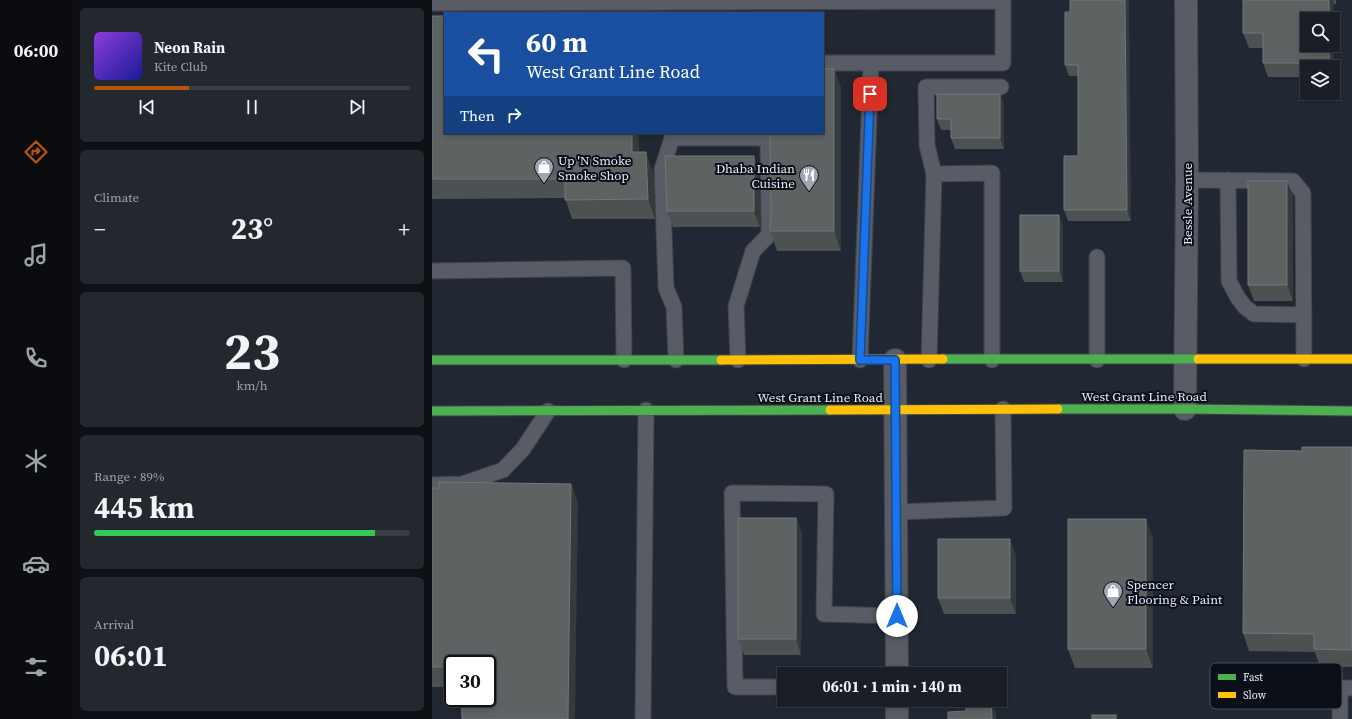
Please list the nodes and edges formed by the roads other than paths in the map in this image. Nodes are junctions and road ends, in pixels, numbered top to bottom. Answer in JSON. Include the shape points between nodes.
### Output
{"nodes":[{"id":1,"x":1186,"y":0,"type":"edge"},
{"id":2,"x":432,"y":3,"type":"edge"},
{"id":3,"x":655,"y":8,"type":"edge"},
{"id":4,"x":824,"y":62,"type":"edge"},
{"id":5,"x":871,"y":63,"type":"junction"},
{"id":6,"x":1001,"y":88,"type":"dead end"},
{"id":7,"x":934,"y":174,"type":"junction"},
{"id":8,"x":1187,"y":180,"type":"junction"},
{"id":9,"x":1228,"y":180,"type":"junction"},
{"id":10,"x":1096,"y":257,"type":"dead end"},
{"id":11,"x":432,"y":271,"type":"edge"},
{"id":12,"x":1304,"y":315,"type":"junction"},
{"id":13,"x":1304,"y":359,"type":"junction"},
{"id":14,"x":1352,"y":359,"type":"edge"},
{"id":15,"x":432,"y":360,"type":"edge"},
{"id":16,"x":624,"y":360,"type":"junction"},
{"id":17,"x":676,"y":360,"type":"junction"},
{"id":18,"x":738,"y":360,"type":"junction"},
{"id":19,"x":860,"y":360,"type":"junction"},
{"id":20,"x":895,"y":360,"type":"junction"},
{"id":21,"x":929,"y":360,"type":"junction"},
{"id":22,"x":992,"y":360,"type":"junction"},
{"id":23,"x":1096,"y":360,"type":"junction"},
{"id":24,"x":1185,"y":360,"type":"junction"},
{"id":25,"x":1185,"y":408,"type":"junction"},
{"id":26,"x":1003,"y":409,"type":"junction"},
{"id":27,"x":646,"y":410,"type":"junction"},
{"id":28,"x":896,"y":410,"type":"junction"},
{"id":29,"x":432,"y":411,"type":"edge"},
{"id":30,"x":548,"y":411,"type":"junction"},
{"id":31,"x":1352,"y":411,"type":"edge"},
{"id":32,"x":432,"y":485,"type":"edge"},
{"id":33,"x":896,"y":512,"type":"junction"},
{"id":34,"x":897,"y":616,"type":"junction"},
{"id":35,"x":897,"y":667,"type":"edge"},
{"id":36,"x":777,"y":687,"type":"edge"},
{"id":37,"x":897,"y":707,"type":"edge"},
{"id":38,"x":643,"y":719,"type":"edge"},
{"id":39,"x":897,"y":719,"type":"edge"}],
"edges":[{"from":1,"to":8,"type":"street","name":"Bessle Avenue"},
{"from":2,"to":3,"type":"lane"},
{"from":3,"to":5,"type":"lane","via":[[1003,1],[1003,63]]},
{"from":4,"to":5,"type":"lane"},
{"from":5,"to":19,"type":"lane"},
{"from":6,"to":7,"type":"lane","via":[[926,87],[927,146]]},
{"from":7,"to":21,"type":"lane"},
{"from":7,"to":22,"type":"lane","via":[[992,173]]},
{"from":8,"to":9,"type":"lane"},
{"from":8,"to":24,"type":"street","name":"Bessle Avenue"},
{"from":9,"to":12,"type":"lane","via":[[1229,281],[1238,298],[1254,314]]},
{"from":9,"to":12,"type":"lane","via":[[1293,181],[1303,193]]},
{"from":10,"to":23,"type":"lane"},
{"from":11,"to":16,"type":"lane","via":[[624,268]]},
{"from":12,"to":13,"type":"lane"},
{"from":13,"to":14,"type":"main road"},
{"from":13,"to":24,"type":"main road"},
{"from":15,"to":16,"type":"main road"},
{"from":16,"to":17,"type":"main road"},
{"from":17,"to":18,"type":"main road"},
{"from":17,"to":18,"type":"lane","via":[[674,307],[666,288],[662,169],[672,138],[768,138],[770,234],[753,251],[736,306]]},
{"from":18,"to":19,"type":"main road"},
{"from":19,"to":20,"type":"main road"},
{"from":20,"to":21,"type":"main road"},
{"from":20,"to":28,"type":"street"},
{"from":21,"to":22,"type":"main road"},
{"from":22,"to":23,"type":"main road"},
{"from":23,"to":24,"type":"main road"},
{"from":24,"to":25,"type":"street","name":"Bessle Avenue"},
{"from":25,"to":26,"type":"main road","name":"West Grant Line Road"},
{"from":25,"to":31,"type":"main road","name":"West Grant Line Road"},
{"from":26,"to":28,"type":"main road","name":"West Grant Line Road"},
{"from":26,"to":33,"type":"lane","via":[[1004,508]]},
{"from":27,"to":28,"type":"main road","name":"West Grant Line Road"},
{"from":27,"to":30,"type":"main road","name":"West Grant Line Road"},
{"from":27,"to":38,"type":"lane"},
{"from":28,"to":33,"type":"street"},
{"from":29,"to":30,"type":"main road","name":"West Grant Line Road"},
{"from":30,"to":32,"type":"lane","via":[[524,449],[504,470],[462,484]]},
{"from":33,"to":34,"type":"street"},
{"from":34,"to":35,"type":"street"},
{"from":34,"to":36,"type":"lane","via":[[824,614],[826,494],[732,493],[735,687]]},
{"from":37,"to":39,"type":"street"}]}
